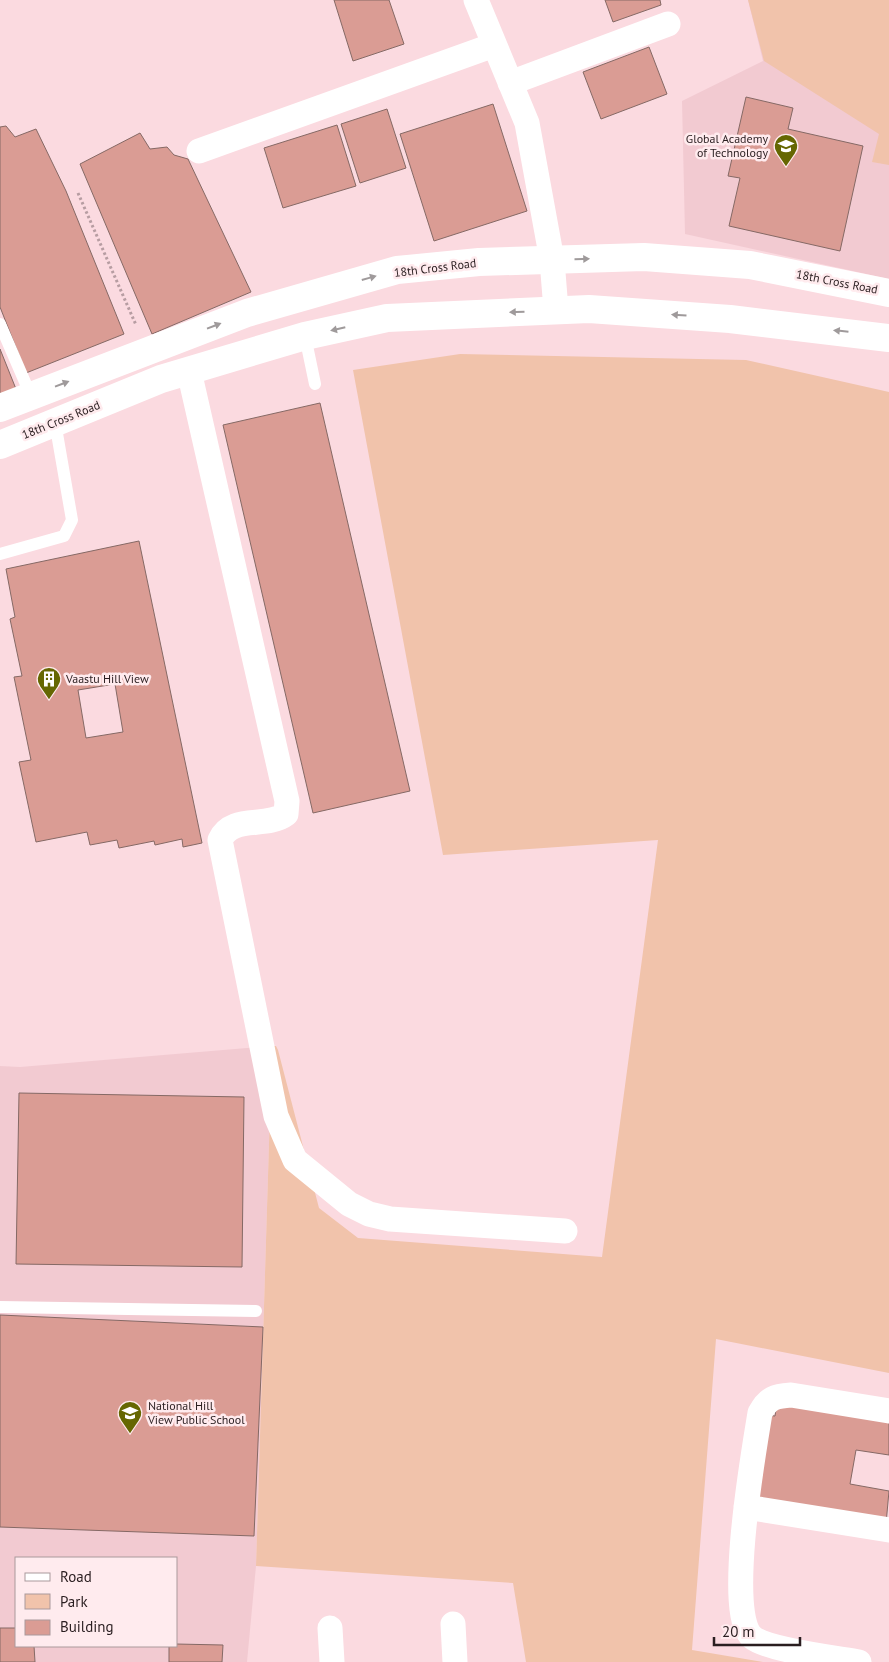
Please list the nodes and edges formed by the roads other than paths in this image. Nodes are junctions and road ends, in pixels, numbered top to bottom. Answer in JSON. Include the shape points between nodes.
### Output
{"nodes":[{"id":1,"x":476,"y":0,"type":"edge"},
{"id":2,"x":668,"y":24,"type":"dead end"},
{"id":3,"x":494,"y":45,"type":"junction"},
{"id":4,"x":510,"y":84,"type":"junction"},
{"id":5,"x":199,"y":151,"type":"dead end"},
{"id":6,"x":552,"y":260,"type":"junction"},
{"id":7,"x":889,"y":293,"type":"edge"},
{"id":8,"x":556,"y":310,"type":"junction"},
{"id":9,"x":0,"y":324,"type":"edge"},
{"id":10,"x":305,"y":336,"type":"junction"},
{"id":11,"x":889,"y":338,"type":"edge"},
{"id":12,"x":189,"y":371,"type":"junction"},
{"id":13,"x":315,"y":384,"type":"dead end"},
{"id":14,"x":31,"y":396,"type":"junction"},
{"id":15,"x":0,"y":408,"type":"edge"},
{"id":16,"x":55,"y":422,"type":"junction"},
{"id":17,"x":0,"y":445,"type":"edge"},
{"id":18,"x":0,"y":554,"type":"edge"},
{"id":19,"x":565,"y":1232,"type":"dead end"},
{"id":20,"x":0,"y":1307,"type":"edge"},
{"id":21,"x":256,"y":1311,"type":"dead end"},
{"id":22,"x":889,"y":1410,"type":"edge"},
{"id":23,"x":746,"y":1507,"type":"junction"},
{"id":24,"x":889,"y":1530,"type":"edge"},
{"id":25,"x":453,"y":1624,"type":"dead end"},
{"id":26,"x":330,"y":1628,"type":"dead end"},
{"id":27,"x":332,"y":1662,"type":"edge"},
{"id":28,"x":455,"y":1662,"type":"edge"},
{"id":29,"x":859,"y":1662,"type":"edge"}],
"edges":[{"from":1,"to":3,"type":"street"},
{"from":2,"to":4,"type":"street"},
{"from":3,"to":4,"type":"street"},
{"from":3,"to":5,"type":"street"},
{"from":4,"to":6,"type":"street","via":[[527,123]]},
{"from":6,"to":7,"type":"street","name":"18th Cross Road","one_way":true,"via":[[644,257],[750,265]]},
{"from":6,"to":8,"type":"street"},
{"from":14,"to":6,"type":"street","name":"18th Cross Road","one_way":true,"via":[[247,313],[397,270],[479,262]]},
{"from":8,"to":10,"type":"street","name":"18th Cross Road","one_way":true,"via":[[387,318]]},
{"from":11,"to":8,"type":"street","name":"18th Cross Road","one_way":true,"via":[[730,318],[589,309]]},
{"from":9,"to":14,"type":"lane"},
{"from":10,"to":12,"type":"street","name":"18th Cross Road"},
{"from":10,"to":13,"type":"lane"},
{"from":12,"to":16,"type":"street","name":"18th Cross Road"},
{"from":12,"to":19,"type":"street","via":[[287,801],[286,814],[278,820],[238,824],[224,830],[220,840],[276,1116],[286,1142],[295,1160],[349,1204],[370,1214],[390,1219]]},
{"from":14,"to":15,"type":"street","name":"18th Cross Road"},
{"from":16,"to":17,"type":"street","name":"18th Cross Road"},
{"from":16,"to":18,"type":"lane","via":[[72,520],[64,536]]},
{"from":20,"to":21,"type":"lane"},
{"from":22,"to":23,"type":"street","via":[[791,1395],[777,1396],[766,1402],[760,1413]]},
{"from":23,"to":24,"type":"street"},
{"from":23,"to":29,"type":"street","via":[[740,1598],[742,1616],[751,1637],[766,1645]]},
{"from":25,"to":28,"type":"street"},
{"from":26,"to":27,"type":"street"}]}
